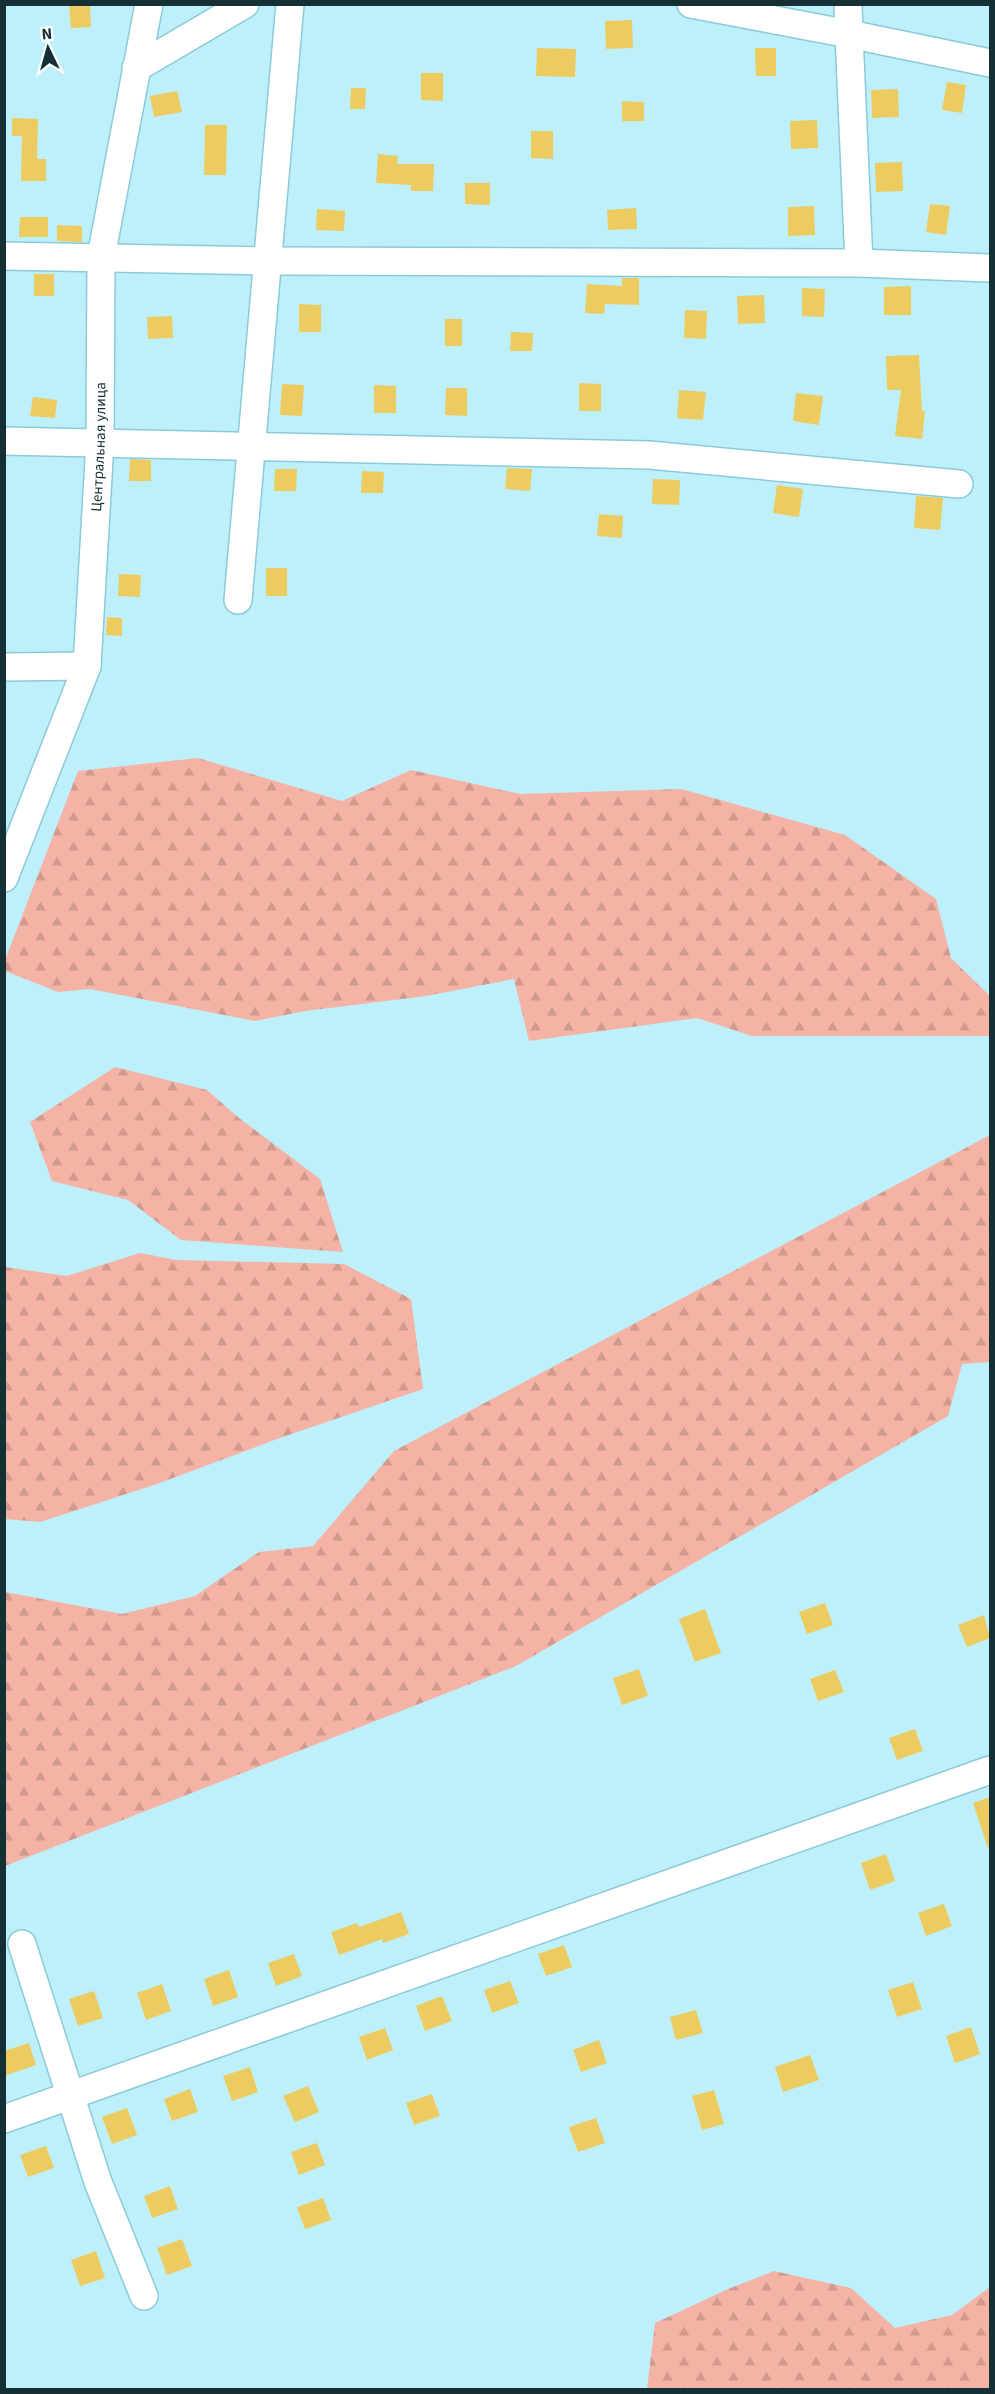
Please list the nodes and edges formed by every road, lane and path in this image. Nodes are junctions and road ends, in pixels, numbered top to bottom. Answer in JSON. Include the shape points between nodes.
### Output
{"nodes":[{"id":1,"x":149,"y":4,"type":"edge"},
{"id":2,"x":245,"y":4,"type":"edge"},
{"id":3,"x":290,"y":4,"type":"edge"},
{"id":4,"x":691,"y":4,"type":"edge"},
{"id":5,"x":848,"y":4,"type":"edge"},
{"id":6,"x":849,"y":34,"type":"junction"},
{"id":7,"x":990,"y":63,"type":"edge"},
{"id":8,"x":136,"y":68,"type":"junction"},
{"id":9,"x":4,"y":256,"type":"edge"},
{"id":10,"x":101,"y":257,"type":"junction"},
{"id":11,"x":267,"y":261,"type":"junction"},
{"id":12,"x":859,"y":263,"type":"junction"},
{"id":13,"x":990,"y":268,"type":"edge"},
{"id":14,"x":4,"y":441,"type":"edge"},
{"id":15,"x":100,"y":442,"type":"junction"},
{"id":16,"x":253,"y":446,"type":"junction"},
{"id":17,"x":959,"y":484,"type":"dead end"},
{"id":18,"x":238,"y":600,"type":"dead end"},
{"id":19,"x":87,"y":666,"type":"junction"},
{"id":20,"x":4,"y":667,"type":"edge"},
{"id":21,"x":4,"y":878,"type":"edge"},
{"id":22,"x":990,"y":1770,"type":"edge"},
{"id":23,"x":22,"y":1944,"type":"dead end"},
{"id":24,"x":70,"y":2094,"type":"junction"},
{"id":25,"x":4,"y":2119,"type":"edge"},
{"id":26,"x":144,"y":2296,"type":"dead end"}],
"edges":[{"from":1,"to":8,"type":"street","name":"Центральная улица"},
{"from":2,"to":8,"type":"street"},
{"from":3,"to":11,"type":"street"},
{"from":4,"to":6,"type":"street"},
{"from":5,"to":6,"type":"street"},
{"from":6,"to":7,"type":"street"},
{"from":6,"to":12,"type":"street"},
{"from":8,"to":10,"type":"street","name":"Центральная улица"},
{"from":9,"to":10,"type":"street"},
{"from":10,"to":11,"type":"street"},
{"from":10,"to":15,"type":"street","name":"Центральная улица"},
{"from":11,"to":12,"type":"street"},
{"from":11,"to":16,"type":"street"},
{"from":12,"to":13,"type":"street"},
{"from":14,"to":15,"type":"street"},
{"from":15,"to":16,"type":"street"},
{"from":15,"to":19,"type":"street","name":"Центральная улица"},
{"from":16,"to":17,"type":"street","via":[[649,455]]},
{"from":16,"to":18,"type":"street"},
{"from":19,"to":20,"type":"street"},
{"from":19,"to":21,"type":"street","name":"Центральная улица"},
{"from":22,"to":24,"type":"street"},
{"from":23,"to":24,"type":"street"},
{"from":24,"to":25,"type":"street"},
{"from":24,"to":26,"type":"street","via":[[98,2182]]}]}
